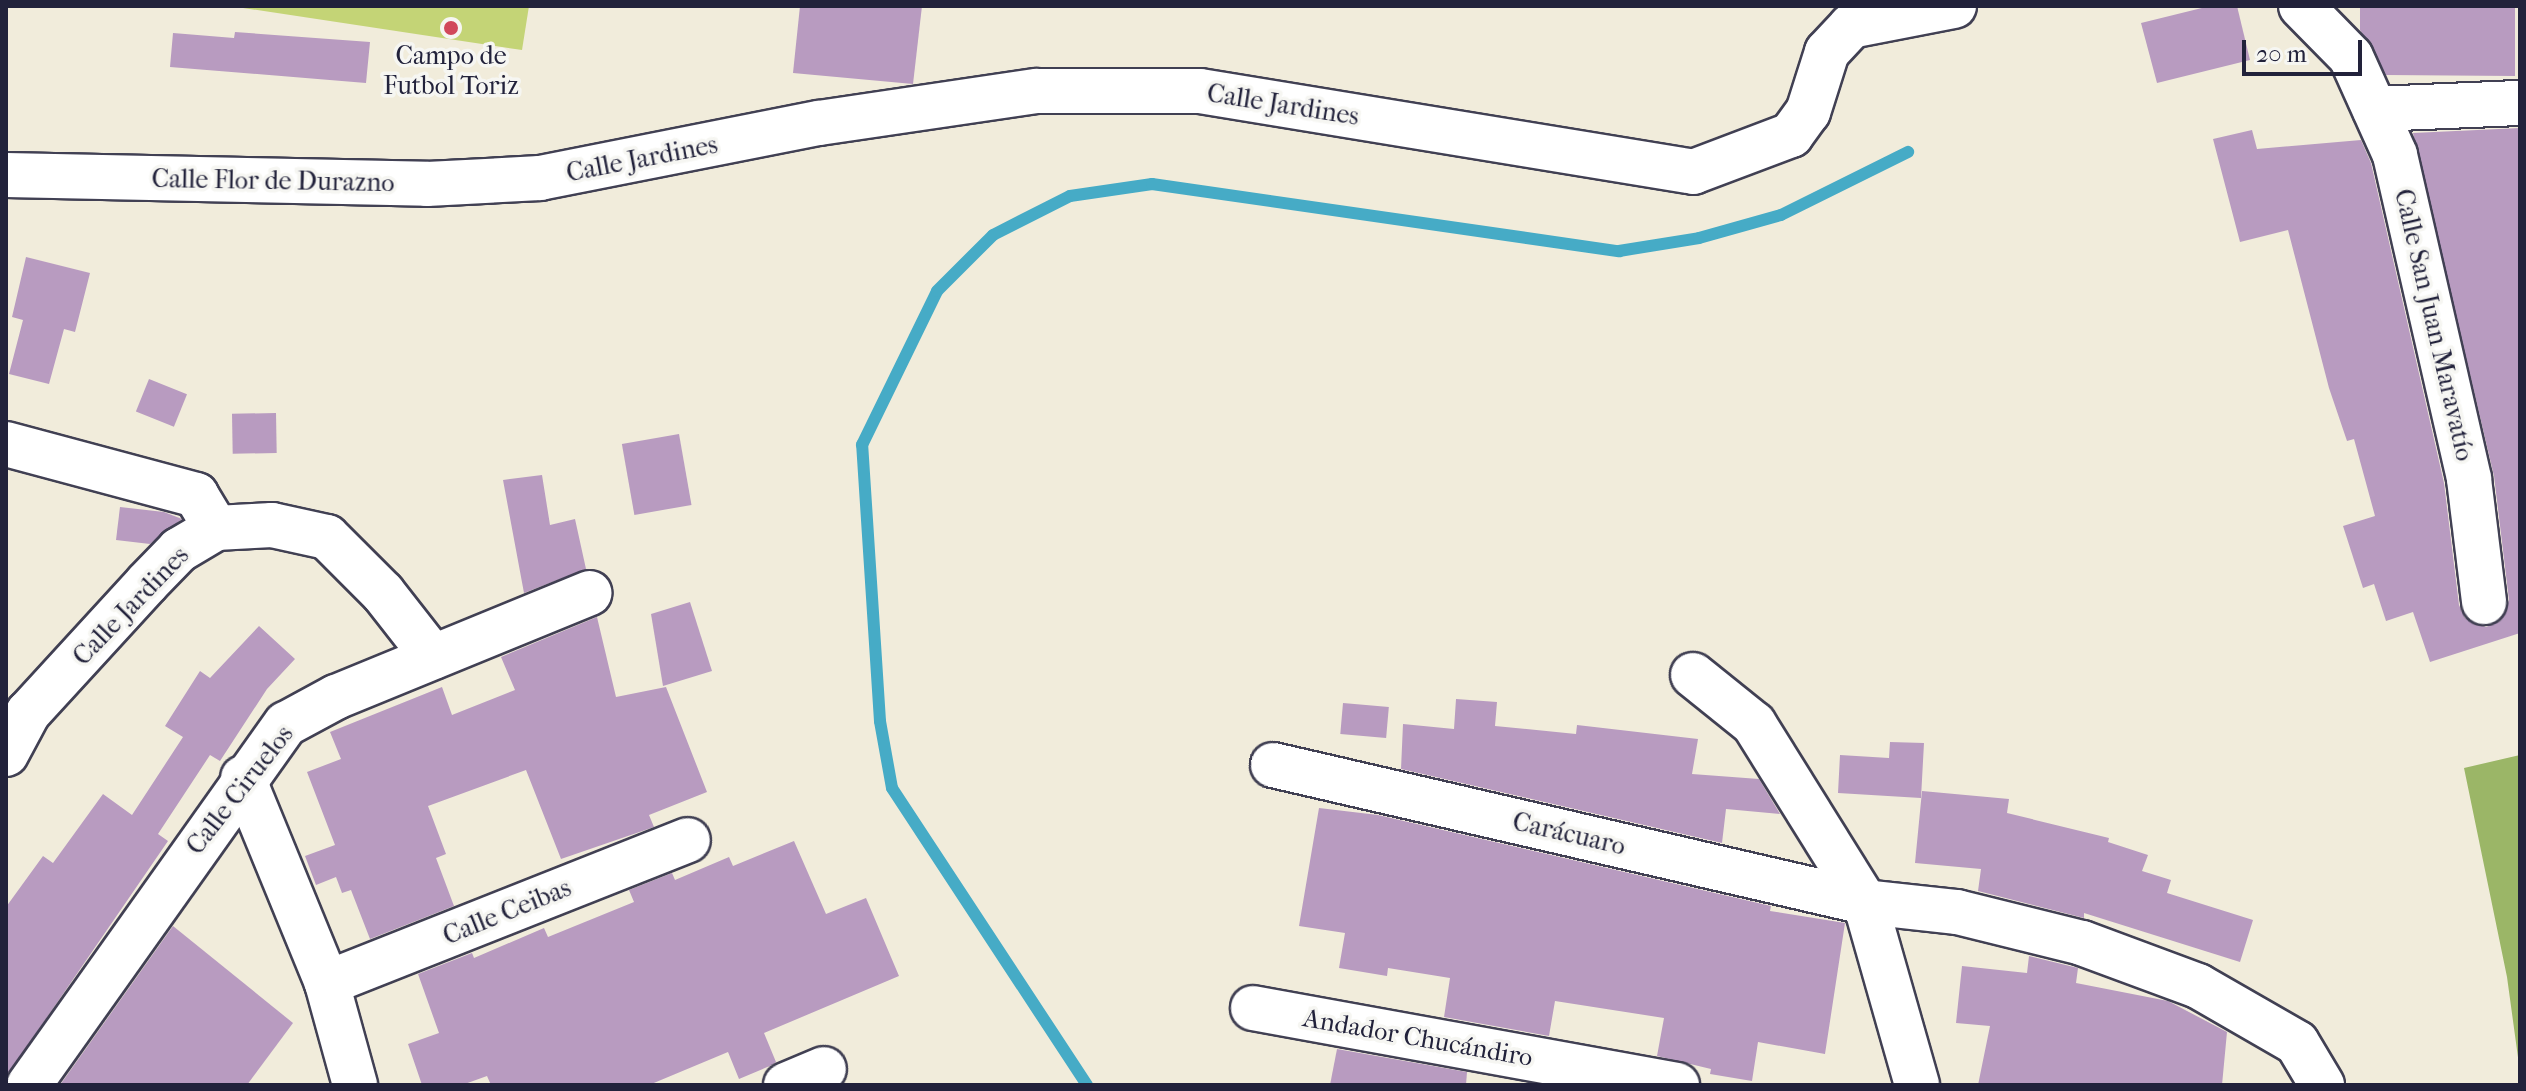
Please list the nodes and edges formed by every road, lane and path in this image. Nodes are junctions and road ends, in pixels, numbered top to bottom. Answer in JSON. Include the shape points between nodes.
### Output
{"nodes":[{"id":1,"x":1954,"y":6,"type":"edge"},
{"id":2,"x":2301,"y":6,"type":"edge"},
{"id":3,"x":2520,"y":103,"type":"edge"},
{"id":4,"x":2375,"y":109,"type":"junction"},
{"id":5,"x":6,"y":175,"type":"edge"},
{"id":6,"x":540,"y":178,"type":"joint"},
{"id":7,"x":6,"y":444,"type":"edge"},
{"id":8,"x":216,"y":528,"type":"junction"},
{"id":9,"x":589,"y":593,"type":"dead end"},
{"id":10,"x":2484,"y":602,"type":"dead end"},
{"id":11,"x":433,"y":657,"type":"junction"},
{"id":12,"x":1693,"y":675,"type":"dead end"},
{"id":13,"x":17,"y":709,"type":"edge"},
{"id":14,"x":6,"y":754,"type":"edge"},
{"id":15,"x":1273,"y":765,"type":"dead end"},
{"id":16,"x":243,"y":778,"type":"junction"},
{"id":17,"x":688,"y":840,"type":"dead end"},
{"id":18,"x":1865,"y":902,"type":"junction"},
{"id":19,"x":327,"y":983,"type":"junction"},
{"id":20,"x":1253,"y":1008,"type":"dead end"},
{"id":21,"x":29,"y":1085,"type":"edge"},
{"id":22,"x":355,"y":1085,"type":"edge"},
{"id":23,"x":1677,"y":1085,"type":"edge"},
{"id":24,"x":1917,"y":1085,"type":"edge"},
{"id":25,"x":2322,"y":1085,"type":"edge"}],
"edges":[{"from":1,"to":6,"type":"street","name":"Calle Jardines","via":[[1851,26],[1827,52],[1808,112],[1791,135],[1693,172],[1200,91],[1037,91],[819,123]]},
{"from":2,"to":4,"type":"street","name":"Calle San Juan Maravatío","via":[[2351,57]]},
{"from":3,"to":4,"type":"street"},
{"from":4,"to":10,"type":"street","name":"Calle San Juan Maravatío","via":[[2395,155],[2469,479]]},
{"from":5,"to":6,"type":"street","name":"Calle Flor de Durazno","via":[[427,184]]},
{"from":7,"to":8,"type":"street","via":[[196,495]]},
{"from":8,"to":11,"type":"street","name":"Calle Jardines","via":[[272,525],[327,537],[383,593]]},
{"from":8,"to":13,"type":"street","name":"Calle Jardines","via":[[179,550]]},
{"from":9,"to":11,"type":"street","name":"Calle Ciruelos"},
{"from":11,"to":16,"type":"street","name":"Calle Ciruelos","via":[[286,724]]},
{"from":12,"to":18,"type":"street","via":[[1754,724]]},
{"from":13,"to":14,"type":"street","name":"Calle Jardines"},
{"from":15,"to":18,"type":"street","name":"Carácuaro"},
{"from":16,"to":19,"type":"street"},
{"from":16,"to":21,"type":"street","name":"Calle Ciruelos"},
{"from":17,"to":19,"type":"street","name":"Calle Ceibas"},
{"from":18,"to":24,"type":"street"},
{"from":18,"to":25,"type":"street","name":"Carácuaro","via":[[1971,915],[2082,943],[2198,986],[2297,1043]]},
{"from":19,"to":22,"type":"street"},
{"from":20,"to":23,"type":"street","name":"Andador Chucándiro"}]}
